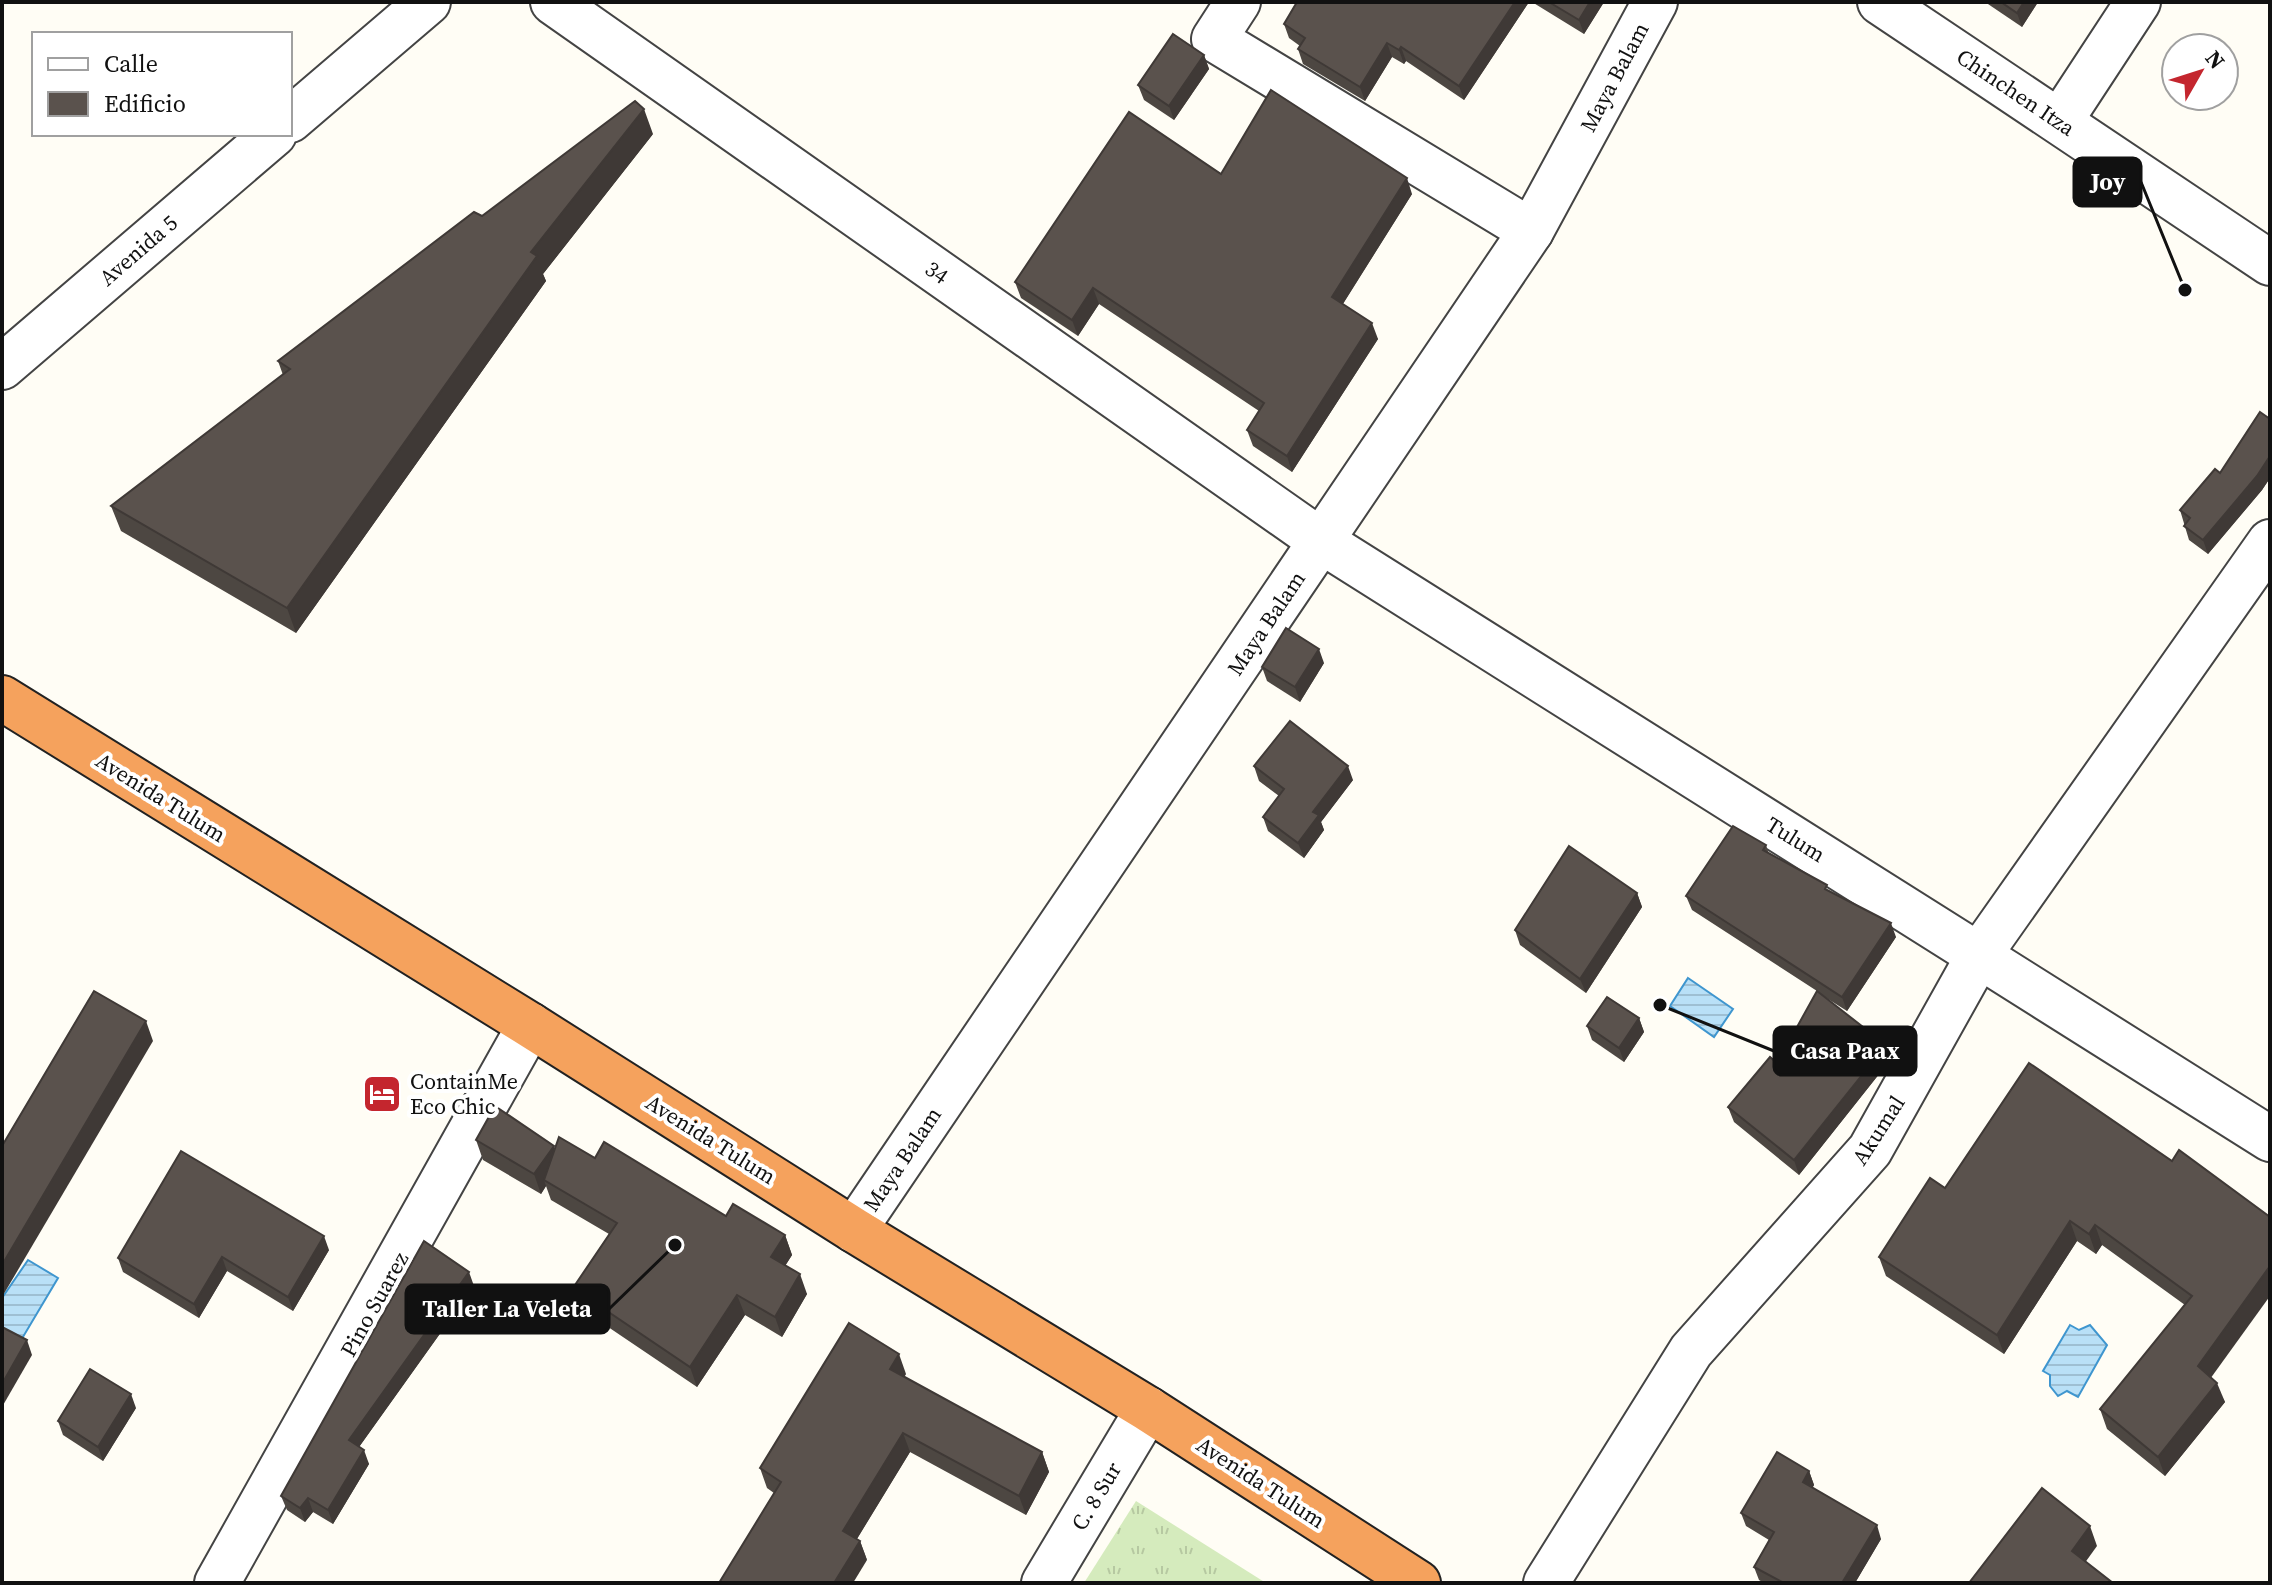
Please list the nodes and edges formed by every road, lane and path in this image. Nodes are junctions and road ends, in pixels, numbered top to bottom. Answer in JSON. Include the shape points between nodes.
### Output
{"nodes":[{"id":1,"x":428,"y":2,"type":"edge"},
{"id":2,"x":553,"y":2,"type":"edge"},
{"id":3,"x":1238,"y":2,"type":"edge"},
{"id":4,"x":1655,"y":2,"type":"edge"},
{"id":5,"x":1880,"y":2,"type":"edge"},
{"id":6,"x":2138,"y":2,"type":"edge"},
{"id":7,"x":292,"y":118,"type":"edge"},
{"id":8,"x":2060,"y":121,"type":"junction"},
{"id":9,"x":272,"y":136,"type":"edge"},
{"id":10,"x":1531,"y":231,"type":"junction"},
{"id":11,"x":2270,"y":263,"type":"edge"},
{"id":12,"x":2,"y":367,"type":"edge"},
{"id":13,"x":1321,"y":541,"type":"junction"},
{"id":14,"x":2270,"y":542,"type":"edge"},
{"id":15,"x":2,"y":698,"type":"edge"},
{"id":16,"x":1979,"y":955,"type":"junction"},
{"id":17,"x":530,"y":1025,"type":"junction"},
{"id":18,"x":2270,"y":1139,"type":"edge"},
{"id":19,"x":854,"y":1230,"type":"junction"},
{"id":20,"x":1148,"y":1409,"type":"junction"},
{"id":21,"x":217,"y":1583,"type":"edge"},
{"id":22,"x":1044,"y":1583,"type":"edge"},
{"id":23,"x":1418,"y":1583,"type":"edge"},
{"id":24,"x":1546,"y":1583,"type":"edge"}],
"edges":[{"from":1,"to":7,"type":"street"},
{"from":2,"to":13,"type":"street","name":"34"},
{"from":3,"to":10,"type":"street","via":[[1214,39]]},
{"from":4,"to":10,"type":"street","name":"Maya Balam"},
{"from":5,"to":8,"type":"street","name":"Chinchen Itza"},
{"from":6,"to":8,"type":"street"},
{"from":8,"to":11,"type":"street","name":"Chinchen Itza"},
{"from":9,"to":12,"type":"street","name":"Avenida 5"},
{"from":10,"to":13,"type":"street","name":"Maya Balam"},
{"from":13,"to":16,"type":"street","name":"Tulum"},
{"from":13,"to":19,"type":"street","name":"Maya Balam"},
{"from":14,"to":16,"type":"street","name":"Akumal"},
{"from":15,"to":17,"type":"highway","name":"Avenida Tulum"},
{"from":16,"to":18,"type":"street","name":"Tulum"},
{"from":16,"to":24,"type":"street","name":"Akumal","via":[[1870,1150],[1691,1351]]},
{"from":17,"to":19,"type":"highway","name":"Avenida Tulum"},
{"from":17,"to":21,"type":"street","name":"Pino Suarez"},
{"from":19,"to":20,"type":"highway","name":"Avenida Tulum"},
{"from":20,"to":22,"type":"street","name":"C. 8 Sur"},
{"from":20,"to":23,"type":"highway","name":"Avenida Tulum"}]}
